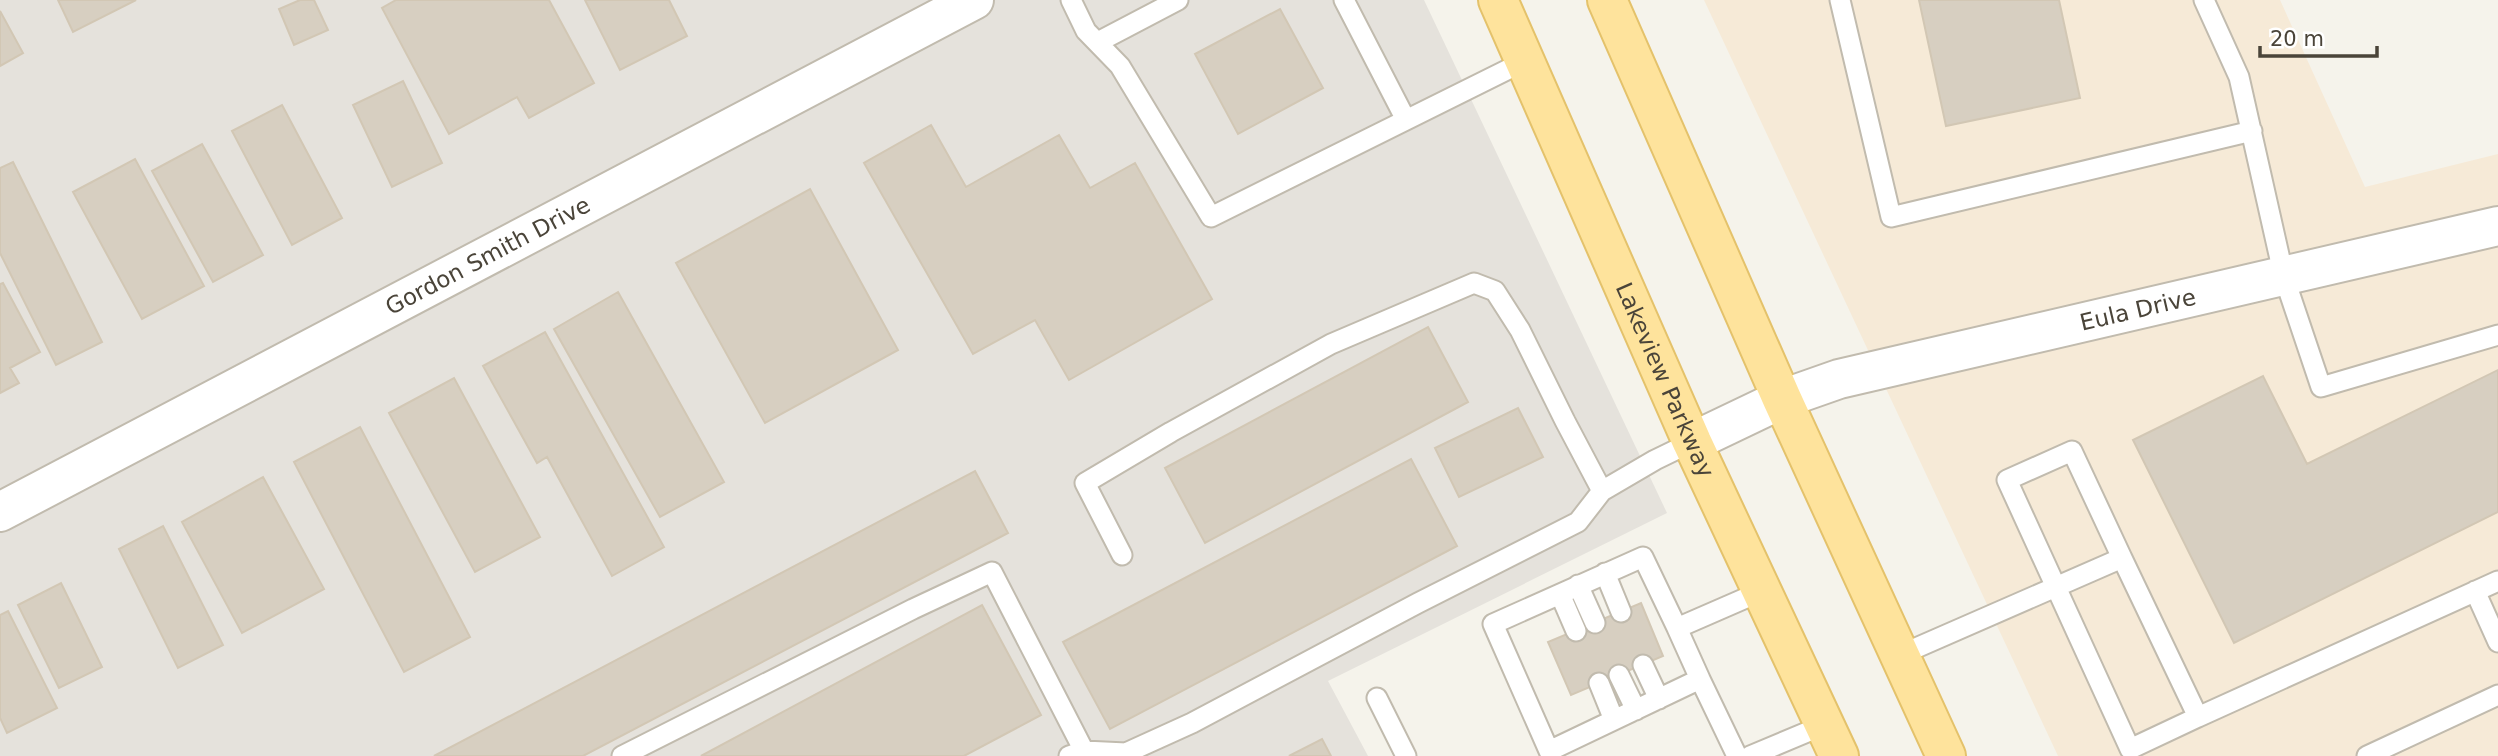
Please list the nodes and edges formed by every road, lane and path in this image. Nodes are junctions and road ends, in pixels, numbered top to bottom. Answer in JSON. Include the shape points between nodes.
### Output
{"nodes":[{"id":1,"x":974,"y":0,"type":"edge"},
{"id":2,"x":1071,"y":0,"type":"edge"},
{"id":3,"x":1178,"y":0,"type":"edge"},
{"id":4,"x":1345,"y":0,"type":"edge"},
{"id":5,"x":1498,"y":0,"type":"edge"},
{"id":6,"x":1840,"y":0,"type":"edge"},
{"id":7,"x":2204,"y":0,"type":"edge"},
{"id":8,"x":1616,"y":3,"type":"edge"},
{"id":9,"x":1098,"y":43,"type":"junction"},
{"id":10,"x":1525,"y":61,"type":"junction"},
{"id":11,"x":1406,"y":120,"type":"junction"},
{"id":12,"x":2252,"y":131,"type":"junction"},
{"id":13,"x":2498,"y":226,"type":"edge"},
{"id":14,"x":2284,"y":277,"type":"junction"},
{"id":15,"x":2498,"y":335,"type":"edge"},
{"id":16,"x":1782,"y":399,"type":"junction"},
{"id":17,"x":1692,"y":442,"type":"junction"},
{"id":18,"x":1602,"y":491,"type":"junction"},
{"id":19,"x":0,"y":512,"type":"edge"},
{"id":20,"x":1122,"y":555,"type":"dead end"},
{"id":21,"x":2122,"y":558,"type":"junction"},
{"id":22,"x":1605,"y":573,"type":"junction"},
{"id":23,"x":2498,"y":581,"type":"edge"},
{"id":24,"x":2055,"y":587,"type":"junction"},
{"id":25,"x":1569,"y":590,"type":"junction"},
{"id":26,"x":1762,"y":591,"type":"junction"},
{"id":27,"x":2474,"y":591,"type":"junction"},
{"id":28,"x":1621,"y":612,"type":"dead end"},
{"id":29,"x":1595,"y":623,"type":"dead end"},
{"id":30,"x":1677,"y":628,"type":"junction"},
{"id":31,"x":1576,"y":631,"type":"dead end"},
{"id":32,"x":2498,"y":642,"type":"edge"},
{"id":33,"x":1900,"y":655,"type":"junction"},
{"id":34,"x":1643,"y":665,"type":"dead end"},
{"id":35,"x":1619,"y":675,"type":"dead end"},
{"id":36,"x":1700,"y":679,"type":"junction"},
{"id":37,"x":1599,"y":683,"type":"dead end"},
{"id":38,"x":2498,"y":695,"type":"edge"},
{"id":39,"x":1377,"y":698,"type":"dead end"},
{"id":40,"x":1659,"y":699,"type":"junction"},
{"id":41,"x":1636,"y":710,"type":"junction"},
{"id":42,"x":2198,"y":717,"type":"junction"},
{"id":43,"x":1614,"y":720,"type":"junction"},
{"id":44,"x":1831,"y":741,"type":"edge"},
{"id":45,"x":2388,"y":752,"type":"edge"},
{"id":46,"x":1077,"y":754,"type":"edge"},
{"id":47,"x":622,"y":756,"type":"edge"},
{"id":48,"x":1406,"y":756,"type":"edge"},
{"id":49,"x":1737,"y":756,"type":"edge"},
{"id":50,"x":1750,"y":756,"type":"edge"},
{"id":51,"x":1946,"y":756,"type":"edge"},
{"id":52,"x":2367,"y":756,"type":"edge"}],
"edges":[{"from":1,"to":19,"type":"street","name":"Gordon Smith Drive"},
{"from":2,"to":9,"type":"lane","via":[[1086,31]]},
{"from":3,"to":9,"type":"lane"},
{"from":4,"to":11,"type":"lane"},
{"from":5,"to":10,"type":"main road","name":"Lakeview Parkway"},
{"from":6,"to":12,"type":"lane","via":[[1891,217]]},
{"from":7,"to":12,"type":"lane","via":[[2239,77]]},
{"from":8,"to":16,"type":"main road"},
{"from":9,"to":11,"type":"lane","via":[[1120,66],[1211,217]]},
{"from":10,"to":11,"type":"lane"},
{"from":10,"to":17,"type":"main road","name":"Lakeview Parkway"},
{"from":12,"to":14,"type":"lane"},
{"from":13,"to":14,"type":"street","name":"Eula Drive"},
{"from":14,"to":15,"type":"lane","via":[[2321,387]]},
{"from":14,"to":16,"type":"street","name":"Eula Drive","via":[[1839,379]]},
{"from":16,"to":17,"type":"street","name":"Eula Drive"},
{"from":16,"to":33,"type":"main road"},
{"from":17,"to":18,"type":"lane"},
{"from":17,"to":26,"type":"main road","name":"Lakeview Parkway"},
{"from":18,"to":20,"type":"lane","via":[[1520,330],[1495,291],[1474,283],[1331,344],[1085,483]]},
{"from":18,"to":46,"type":"lane","via":[[1578,523],[1192,723],[1126,753]]},
{"from":21,"to":24,"type":"lane"},
{"from":21,"to":24,"type":"lane","via":[[2072,451],[2007,480]]},
{"from":21,"to":42,"type":"lane"},
{"from":22,"to":25,"type":"lane"},
{"from":22,"to":28,"type":"lane"},
{"from":22,"to":30,"type":"lane","via":[[1643,556]]},
{"from":23,"to":27,"type":"lane"},
{"from":24,"to":33,"type":"lane"},
{"from":24,"to":42,"type":"lane","via":[[2130,749]]},
{"from":25,"to":29,"type":"lane"},
{"from":25,"to":31,"type":"lane"},
{"from":25,"to":43,"type":"lane","via":[[1493,624],[1549,751]]},
{"from":26,"to":30,"type":"lane"},
{"from":26,"to":44,"type":"main road","name":"Lakeview Parkway"},
{"from":27,"to":32,"type":"lane"},
{"from":27,"to":42,"type":"lane"},
{"from":30,"to":36,"type":"lane"},
{"from":33,"to":51,"type":"main road"},
{"from":34,"to":40,"type":"lane"},
{"from":35,"to":41,"type":"lane"},
{"from":36,"to":40,"type":"lane"},
{"from":36,"to":49,"type":"lane"},
{"from":37,"to":43,"type":"lane"},
{"from":38,"to":45,"type":"lane"},
{"from":39,"to":48,"type":"lane"},
{"from":40,"to":41,"type":"lane"},
{"from":41,"to":43,"type":"lane"},
{"from":44,"to":50,"type":"lane"},
{"from":45,"to":52,"type":"lane"},
{"from":46,"to":47,"type":"lane","via":[[992,572]]}]}
